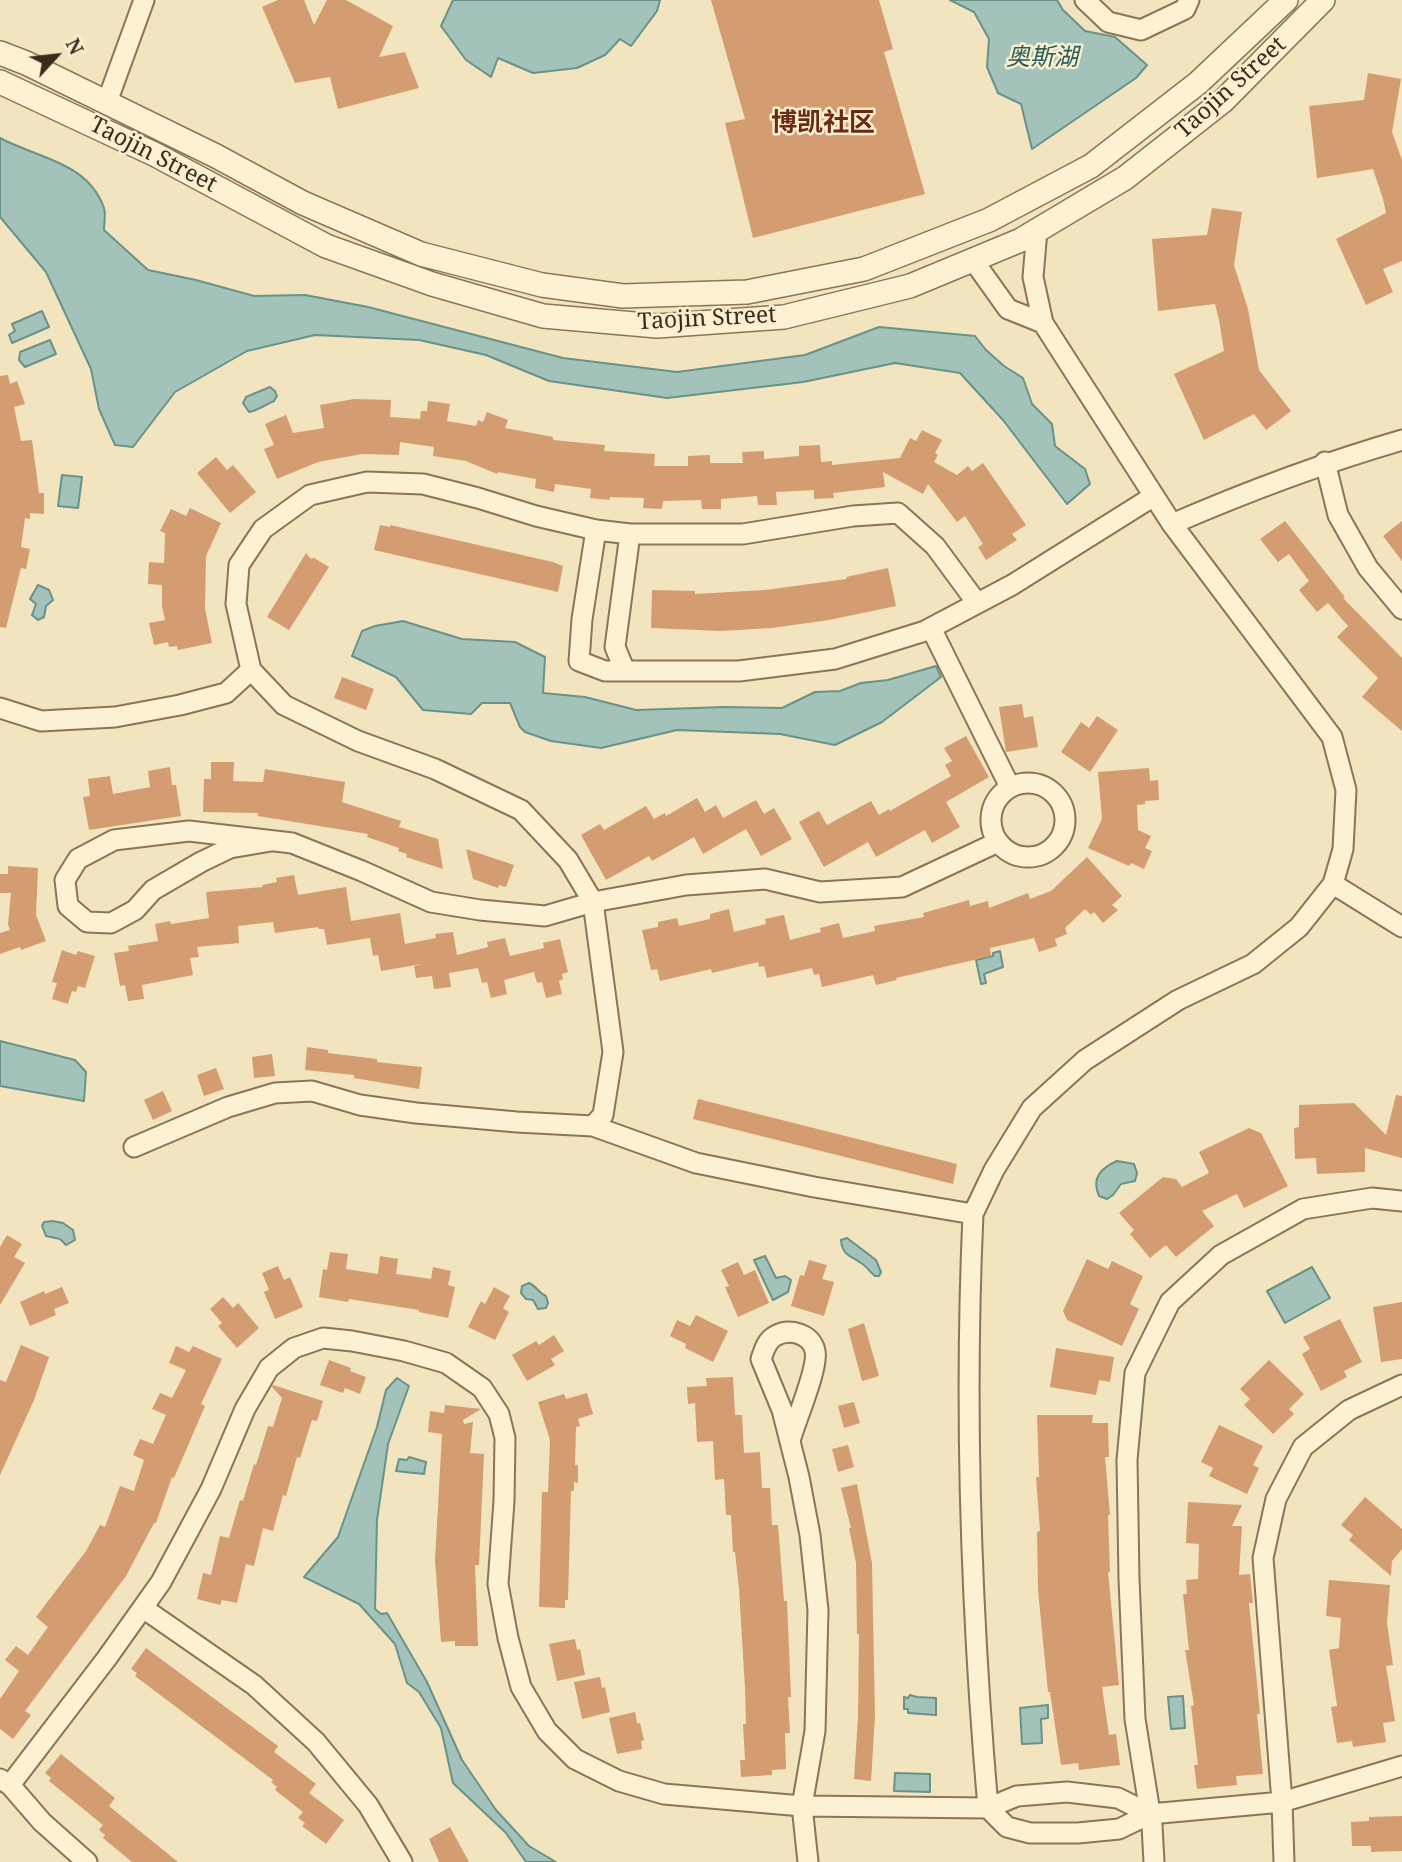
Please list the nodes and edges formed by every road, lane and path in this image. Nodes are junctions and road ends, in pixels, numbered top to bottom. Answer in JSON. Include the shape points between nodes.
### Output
{"nodes":[{"id":1,"x":144,"y":0,"type":"edge"},
{"id":2,"x":1085,"y":0,"type":"edge"},
{"id":3,"x":1189,"y":0,"type":"edge"},
{"id":4,"x":1286,"y":0,"type":"edge"},
{"id":5,"x":1323,"y":0,"type":"edge"},
{"id":6,"x":0,"y":53,"type":"edge"},
{"id":7,"x":0,"y":82,"type":"edge"},
{"id":8,"x":107,"y":102,"type":"junction"},
{"id":9,"x":282,"y":192,"type":"junction"},
{"id":10,"x":271,"y":217,"type":"junction"},
{"id":11,"x":989,"y":220,"type":"junction"},
{"id":12,"x":1037,"y":230,"type":"junction"},
{"id":13,"x":1000,"y":248,"type":"junction"},
{"id":14,"x":973,"y":260,"type":"junction"},
{"id":15,"x":1043,"y":323,"type":"junction"},
{"id":16,"x":1402,"y":440,"type":"edge"},
{"id":17,"x":1325,"y":462,"type":"junction"},
{"id":18,"x":1154,"y":496,"type":"junction"},
{"id":19,"x":1172,"y":524,"type":"junction"},
{"id":20,"x":596,"y":530,"type":"junction"},
{"id":21,"x":630,"y":534,"type":"junction"},
{"id":22,"x":977,"y":603,"type":"junction"},
{"id":23,"x":1402,"y":609,"type":"edge"},
{"id":24,"x":930,"y":628,"type":"junction"},
{"id":25,"x":251,"y":670,"type":"junction"},
{"id":26,"x":625,"y":671,"type":"junction"},
{"id":27,"x":0,"y":708,"type":"edge"},
{"id":28,"x":1010,"y":787,"type":"junction"},
{"id":29,"x":271,"y":841,"type":"junction"},
{"id":30,"x":998,"y":842,"type":"junction"},
{"id":31,"x":1333,"y":884,"type":"junction"},
{"id":32,"x":593,"y":902,"type":"junction"},
{"id":33,"x":1402,"y":927,"type":"edge"},
{"id":34,"x":593,"y":1126,"type":"junction"},
{"id":35,"x":134,"y":1147,"type":"dead end"},
{"id":36,"x":1402,"y":1201,"type":"edge"},
{"id":37,"x":973,"y":1214,"type":"junction"},
{"id":38,"x":1402,"y":1385,"type":"edge"},
{"id":39,"x":789,"y":1441,"type":"junction"},
{"id":40,"x":143,"y":1608,"type":"junction"},
{"id":41,"x":1402,"y":1766,"type":"edge"},
{"id":42,"x":5,"y":1782,"type":"edge"},
{"id":43,"x":1282,"y":1802,"type":"junction"},
{"id":44,"x":802,"y":1806,"type":"junction"},
{"id":45,"x":988,"y":1808,"type":"junction"},
{"id":46,"x":1150,"y":1814,"type":"junction"},
{"id":47,"x":87,"y":1862,"type":"edge"},
{"id":48,"x":402,"y":1862,"type":"edge"},
{"id":49,"x":808,"y":1862,"type":"edge"},
{"id":50,"x":1154,"y":1862,"type":"edge"},
{"id":51,"x":1284,"y":1862,"type":"edge"}],
"edges":[{"from":1,"to":8,"type":"street"},
{"from":2,"to":3,"type":"street","via":[[1108,22],[1142,30],[1185,9]]},
{"from":4,"to":11,"type":"street","name":"Taojin Street","via":[[1198,83],[1091,166]]},
{"from":5,"to":12,"type":"street","name":"Taojin Street","via":[[1223,101],[1125,178]]},
{"from":6,"to":8,"type":"street","name":"Taojin Street"},
{"from":7,"to":10,"type":"street","name":"Taojin Street","via":[[156,155]]},
{"from":8,"to":9,"type":"street","name":"Taojin Street"},
{"from":9,"to":10,"type":"street"},
{"from":9,"to":11,"type":"street","name":"Taojin Street","via":[[421,254],[542,285],[623,296],[747,292],[864,269]]},
{"from":10,"to":14,"type":"street","name":"Taojin Street","via":[[326,246],[432,284],[543,316],[657,326],[784,317],[909,286]]},
{"from":11,"to":13,"type":"street"},
{"from":12,"to":13,"type":"street","name":"Taojin Street"},
{"from":12,"to":15,"type":"street","via":[[1033,277]]},
{"from":13,"to":14,"type":"street","name":"Taojin Street"},
{"from":14,"to":15,"type":"street","via":[[1008,309]]},
{"from":15,"to":18,"type":"street"},
{"from":16,"to":17,"type":"street"},
{"from":17,"to":19,"type":"street"},
{"from":17,"to":23,"type":"street","via":[[1338,515],[1368,568]]},
{"from":18,"to":19,"type":"street"},
{"from":18,"to":22,"type":"street"},
{"from":19,"to":31,"type":"street","via":[[1332,737],[1346,790],[1343,849]]},
{"from":20,"to":21,"type":"street"},
{"from":20,"to":25,"type":"street","via":[[423,484],[367,482],[310,495],[263,529],[239,565],[236,604]]},
{"from":20,"to":26,"type":"street","via":[[579,661],[605,671]]},
{"from":21,"to":22,"type":"street","via":[[743,534],[898,513],[935,546]]},
{"from":21,"to":26,"type":"street","via":[[615,647]]},
{"from":22,"to":24,"type":"street"},
{"from":24,"to":26,"type":"street","via":[[835,659],[739,671]]},
{"from":24,"to":28,"type":"street"},
{"from":25,"to":27,"type":"street","via":[[226,693],[115,717],[41,721]]},
{"from":25,"to":32,"type":"street","via":[[284,705],[521,810],[568,860]]},
{"from":28,"to":30,"type":"street","via":[[1000,795],[991,818]]},
{"from":28,"to":30,"type":"street","via":[[1033,783],[1054,794],[1061,804],[1064,827],[1052,847],[1031,857],[1019,856]]},
{"from":29,"to":29,"type":"street","via":[[189,831],[114,840],[78,859],[65,880],[68,906],[87,922],[111,923],[135,910],[153,890],[201,862],[230,848]]},
{"from":29,"to":32,"type":"street","via":[[292,844],[431,902],[545,916]]},
{"from":30,"to":32,"type":"street","via":[[902,887],[820,892],[765,879],[687,885]]},
{"from":31,"to":33,"type":"street"},
{"from":31,"to":37,"type":"street","via":[[1299,927],[1253,964],[1178,1000],[1085,1060],[1032,1108]]},
{"from":32,"to":34,"type":"street","via":[[613,1052],[603,1115]]},
{"from":34,"to":35,"type":"street","via":[[416,1113],[312,1091],[275,1093],[228,1107]]},
{"from":34,"to":37,"type":"street","via":[[696,1163]]},
{"from":36,"to":46,"type":"street","via":[[1372,1198],[1303,1209],[1221,1255],[1170,1302],[1135,1373],[1127,1460],[1129,1579],[1135,1719]]},
{"from":37,"to":45,"type":"street","via":[[970,1501]]},
{"from":38,"to":43,"type":"street","via":[[1349,1410],[1303,1447],[1276,1499],[1263,1558]]},
{"from":39,"to":39,"type":"street","via":[[814,1367],[815,1350],[797,1332],[774,1336],[761,1359]]},
{"from":39,"to":44,"type":"street","via":[[810,1535],[818,1611],[815,1731]]},
{"from":40,"to":42,"type":"street"},
{"from":40,"to":44,"type":"street","via":[[161,1582],[269,1368],[294,1348],[323,1338],[446,1363],[482,1388],[499,1414],[505,1463],[498,1584],[521,1687],[547,1731],[575,1759],[619,1782],[664,1794]]},
{"from":40,"to":48,"type":"street","via":[[254,1685],[316,1742],[368,1805]]},
{"from":41,"to":43,"type":"street"},
{"from":42,"to":47,"type":"street"},
{"from":43,"to":46,"type":"street"},
{"from":43,"to":51,"type":"street"},
{"from":44,"to":45,"type":"street"},
{"from":44,"to":49,"type":"street"},
{"from":45,"to":46,"type":"street","via":[[1017,1796],[1067,1792],[1118,1798]]},
{"from":45,"to":46,"type":"street","via":[[1007,1827],[1030,1833],[1119,1829]]},
{"from":46,"to":50,"type":"street"}]}
